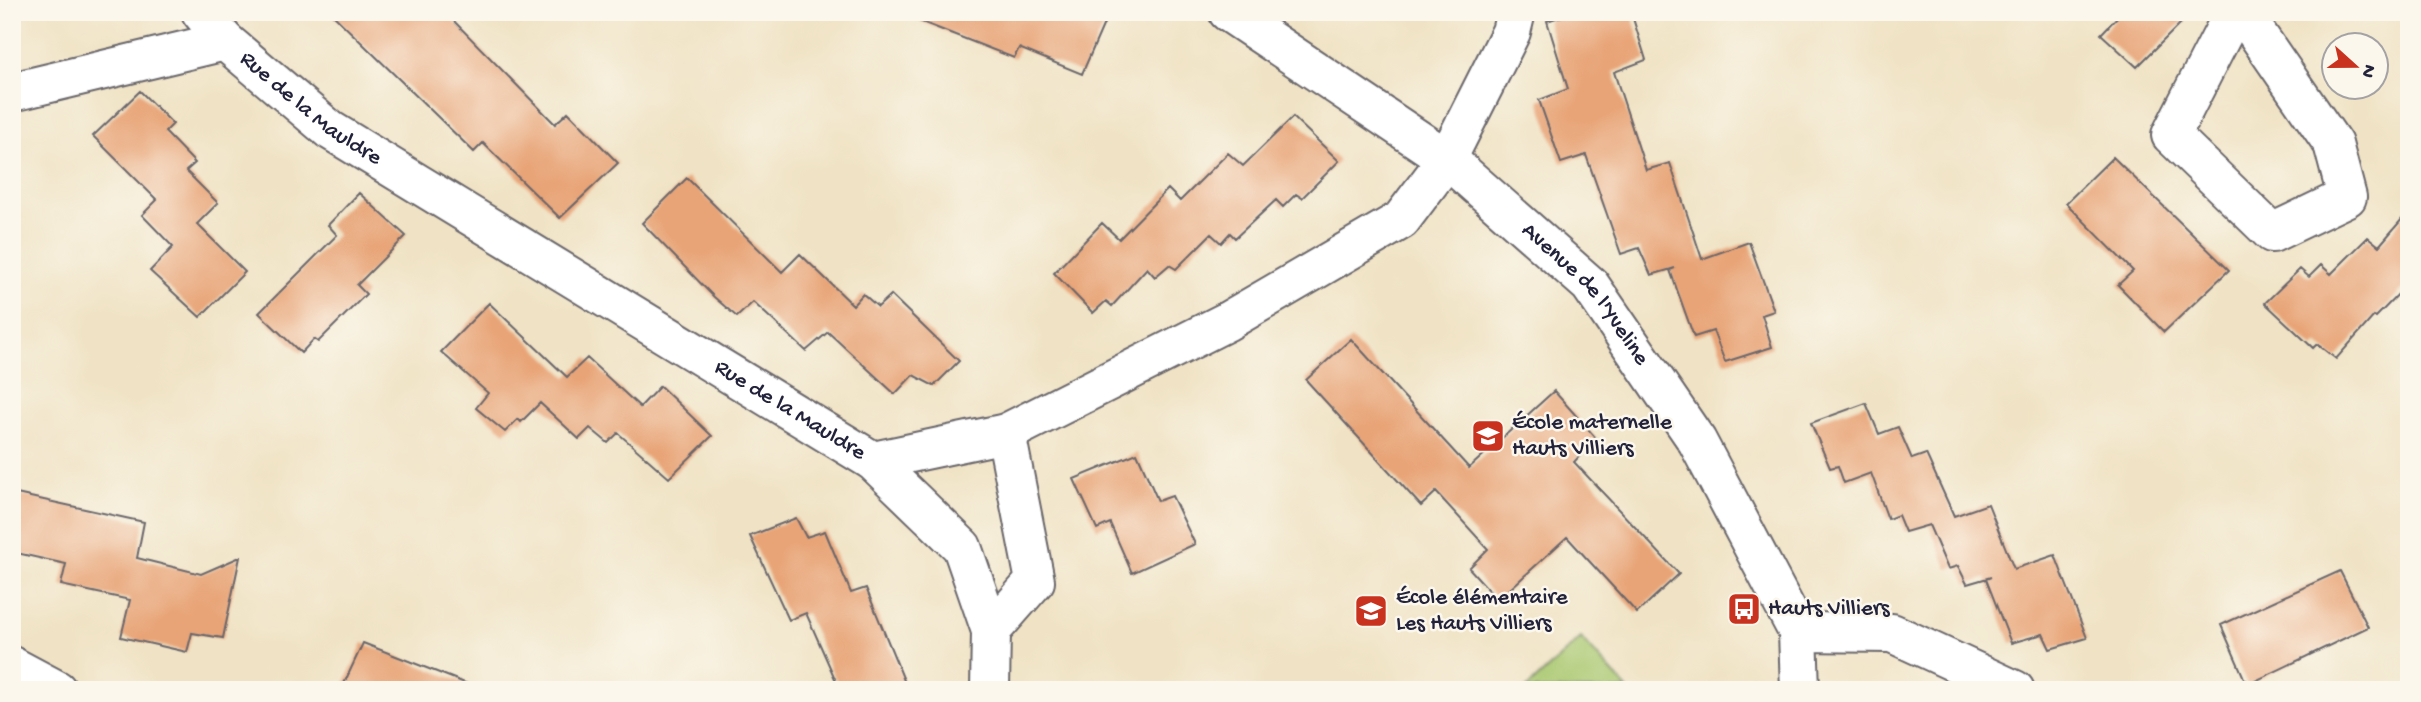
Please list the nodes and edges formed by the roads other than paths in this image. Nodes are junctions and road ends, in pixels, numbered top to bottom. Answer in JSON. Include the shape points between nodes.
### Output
{"nodes":[{"id":1,"x":201,"y":12,"type":"edge"},
{"id":2,"x":1228,"y":12,"type":"edge"},
{"id":3,"x":1516,"y":12,"type":"edge"},
{"id":4,"x":2234,"y":12,"type":"edge"},
{"id":5,"x":2242,"y":12,"type":"edge"},
{"id":6,"x":225,"y":41,"type":"junction"},
{"id":7,"x":12,"y":92,"type":"edge"},
{"id":8,"x":1447,"y":159,"type":"junction"},
{"id":9,"x":1006,"y":433,"type":"junction"},
{"id":10,"x":873,"y":461,"type":"junction"},
{"id":11,"x":991,"y":631,"type":"junction"},
{"id":12,"x":1798,"y":632,"type":"junction"},
{"id":13,"x":12,"y":666,"type":"edge"},
{"id":14,"x":57,"y":690,"type":"edge"},
{"id":15,"x":990,"y":690,"type":"edge"},
{"id":16,"x":1800,"y":690,"type":"edge"},
{"id":17,"x":2015,"y":690,"type":"edge"}],
"edges":[{"from":1,"to":6,"type":"street","name":"Rue de la Mauldre"},
{"from":2,"to":8,"type":"street","name":"Avenue de l'Yveline"},
{"from":3,"to":8,"type":"street","name":"Rue de la Mauldre","via":[[1511,32]]},
{"from":4,"to":5,"type":"street","via":[[2171,135],[2272,233],[2347,197],[2333,144]]},
{"from":6,"to":7,"type":"street","name":"Rue de la Mauldre"},
{"from":6,"to":10,"type":"street","name":"Rue de la Mauldre","via":[[330,130]]},
{"from":8,"to":9,"type":"street","name":"Rue de la Mauldre","via":[[1401,220],[1226,322]]},
{"from":8,"to":12,"type":"street","name":"Avenue de l'Yveline","via":[[1590,285],[1697,441]]},
{"from":9,"to":10,"type":"street","name":"Rue de la Mauldre"},
{"from":9,"to":11,"type":"street","via":[[1035,581]]},
{"from":10,"to":11,"type":"street","via":[[962,547]]},
{"from":11,"to":15,"type":"street"},
{"from":12,"to":16,"type":"street","name":"Avenue de l'Yveline"},
{"from":12,"to":17,"type":"street","via":[[1892,633]]},
{"from":13,"to":14,"type":"street"}]}
